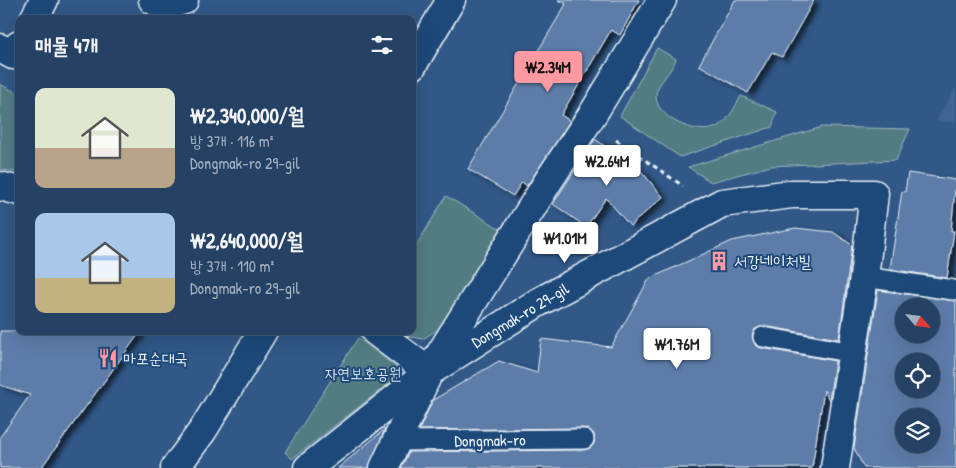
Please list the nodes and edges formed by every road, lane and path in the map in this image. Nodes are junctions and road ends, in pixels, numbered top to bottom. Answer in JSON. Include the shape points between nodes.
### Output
{"nodes":[{"id":1,"x":44,"y":0,"type":"edge"},
{"id":2,"x":152,"y":0,"type":"edge"},
{"id":3,"x":184,"y":0,"type":"edge"},
{"id":4,"x":451,"y":0,"type":"edge"},
{"id":5,"x":662,"y":0,"type":"edge"},
{"id":6,"x":36,"y":15,"type":"edge"},
{"id":7,"x":0,"y":48,"type":"edge"},
{"id":8,"x":15,"y":52,"type":"edge"},
{"id":9,"x":416,"y":59,"type":"edge"},
{"id":10,"x":588,"y":121,"type":"junction"},
{"id":11,"x":0,"y":186,"type":"edge"},
{"id":12,"x":15,"y":190,"type":"edge"},
{"id":13,"x":714,"y":207,"type":"junction"},
{"id":14,"x":864,"y":277,"type":"junction"},
{"id":15,"x":953,"y":290,"type":"dead end"},
{"id":16,"x":261,"y":335,"type":"edge"},
{"id":17,"x":380,"y":335,"type":"edge"},
{"id":18,"x":763,"y":337,"type":"dead end"},
{"id":19,"x":853,"y":353,"type":"junction"},
{"id":20,"x":428,"y":372,"type":"junction"},
{"id":21,"x":584,"y":439,"type":"dead end"},
{"id":22,"x":396,"y":441,"type":"junction"},
{"id":23,"x":175,"y":468,"type":"edge"},
{"id":24,"x":308,"y":468,"type":"edge"},
{"id":25,"x":384,"y":468,"type":"edge"},
{"id":26,"x":835,"y":468,"type":"edge"}],
"edges":[{"from":1,"to":6,"type":"street"},
{"from":2,"to":3,"type":"street","via":[[164,6]]},
{"from":4,"to":9,"type":"street"},
{"from":5,"to":10,"type":"street","name":"Dongmak-ro 29-gil"},
{"from":7,"to":8,"type":"street","via":[[13,55]]},
{"from":10,"to":13,"type":"path"},
{"from":10,"to":20,"type":"street","name":"Dongmak-ro 29-gil"},
{"from":11,"to":12,"type":"street"},
{"from":13,"to":14,"type":"street","name":"Dongmak-ro 29-gil","via":[[722,203],[792,194],[874,194]]},
{"from":13,"to":20,"type":"street","name":"Dongmak-ro 29-gil","via":[[537,303]]},
{"from":14,"to":15,"type":"lane"},
{"from":14,"to":19,"type":"street","name":"Dongmak-ro 29-gil"},
{"from":16,"to":23,"type":"street","via":[[203,430]]},
{"from":17,"to":20,"type":"street"},
{"from":18,"to":19,"type":"lane"},
{"from":19,"to":26,"type":"street","name":"Dongmak-ro 29-gil"},
{"from":20,"to":22,"type":"street"},
{"from":20,"to":24,"type":"street","name":"Dongmak-ro 29-gil"},
{"from":21,"to":22,"type":"lane","name":"Dongmak-ro"},
{"from":22,"to":25,"type":"street"}]}
